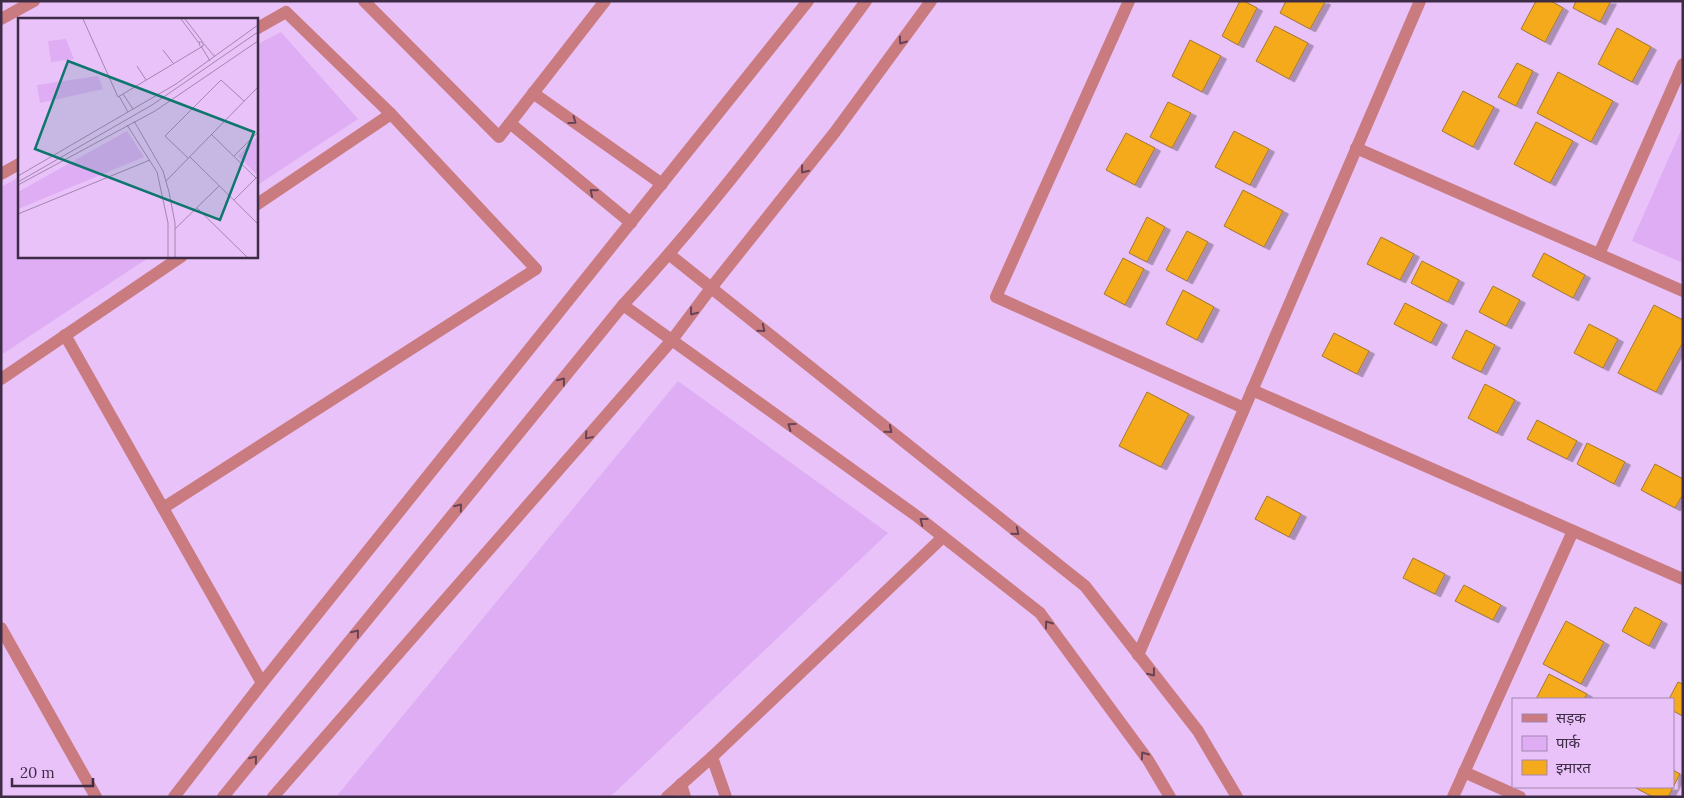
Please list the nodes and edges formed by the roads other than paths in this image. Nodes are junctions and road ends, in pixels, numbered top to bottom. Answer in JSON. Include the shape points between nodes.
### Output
{"nodes":[{"id":1,"x":34,"y":1,"type":"edge"},
{"id":2,"x":364,"y":1,"type":"edge"},
{"id":3,"x":604,"y":1,"type":"edge"},
{"id":4,"x":808,"y":1,"type":"edge"},
{"id":5,"x":866,"y":1,"type":"edge"},
{"id":6,"x":931,"y":1,"type":"edge"},
{"id":7,"x":1129,"y":1,"type":"edge"},
{"id":8,"x":1420,"y":1,"type":"edge"},
{"id":9,"x":1,"y":19,"type":"edge"},
{"id":10,"x":258,"y":28,"type":"edge"},
{"id":11,"x":1683,"y":64,"type":"edge"},
{"id":12,"x":534,"y":93,"type":"junction"},
{"id":13,"x":391,"y":114,"type":"junction"},
{"id":14,"x":510,"y":123,"type":"junction"},
{"id":15,"x":1356,"y":148,"type":"junction"},
{"id":16,"x":18,"y":165,"type":"edge"},
{"id":17,"x":1,"y":174,"type":"edge"},
{"id":18,"x":662,"y":184,"type":"junction"},
{"id":19,"x":258,"y":205,"type":"edge"},
{"id":20,"x":631,"y":223,"type":"junction"},
{"id":21,"x":670,"y":254,"type":"junction"},
{"id":22,"x":1599,"y":254,"type":"junction"},
{"id":23,"x":179,"y":258,"type":"edge"},
{"id":24,"x":711,"y":288,"type":"junction"},
{"id":25,"x":1683,"y":291,"type":"edge"},
{"id":26,"x":623,"y":305,"type":"junction"},
{"id":27,"x":65,"y":335,"type":"junction"},
{"id":28,"x":672,"y":340,"type":"junction"},
{"id":29,"x":1,"y":378,"type":"edge"},
{"id":30,"x":1252,"y":390,"type":"junction"},
{"id":31,"x":1244,"y":408,"type":"junction"},
{"id":32,"x":163,"y":508,"type":"junction"},
{"id":33,"x":1573,"y":531,"type":"junction"},
{"id":34,"x":943,"y":537,"type":"junction"},
{"id":35,"x":1683,"y":579,"type":"edge"},
{"id":36,"x":1,"y":628,"type":"edge"},
{"id":37,"x":1138,"y":655,"type":"junction"},
{"id":38,"x":262,"y":683,"type":"junction"},
{"id":39,"x":712,"y":757,"type":"junction"},
{"id":40,"x":1464,"y":772,"type":"junction"},
{"id":41,"x":681,"y":784,"type":"junction"},
{"id":42,"x":96,"y":797,"type":"edge"},
{"id":43,"x":174,"y":797,"type":"edge"},
{"id":44,"x":223,"y":797,"type":"edge"},
{"id":45,"x":273,"y":797,"type":"edge"},
{"id":46,"x":667,"y":797,"type":"edge"},
{"id":47,"x":685,"y":797,"type":"edge"},
{"id":48,"x":726,"y":797,"type":"edge"},
{"id":49,"x":1170,"y":797,"type":"edge"},
{"id":50,"x":1237,"y":797,"type":"edge"},
{"id":51,"x":1453,"y":797,"type":"edge"},
{"id":52,"x":1520,"y":797,"type":"edge"}],
"edges":[{"from":1,"to":9,"type":"street"},
{"from":2,"to":14,"type":"street","via":[[500,137]]},
{"from":3,"to":12,"type":"street"},
{"from":4,"to":18,"type":"street"},
{"from":5,"to":21,"type":"street","via":[[795,98]]},
{"from":6,"to":24,"type":"street","one_way":true,"via":[[835,132]]},
{"from":7,"to":31,"type":"street","via":[[996,297]]},
{"from":8,"to":15,"type":"street"},
{"from":10,"to":13,"type":"street","via":[[286,12]]},
{"from":11,"to":22,"type":"street"},
{"from":12,"to":14,"type":"street"},
{"from":12,"to":18,"type":"street","one_way":true},
{"from":13,"to":19,"type":"street"},
{"from":13,"to":32,"type":"street","via":[[536,269]]},
{"from":20,"to":14,"type":"street","one_way":true},
{"from":15,"to":22,"type":"street"},
{"from":15,"to":30,"type":"street"},
{"from":16,"to":17,"type":"street"},
{"from":18,"to":20,"type":"street"},
{"from":20,"to":38,"type":"street"},
{"from":21,"to":24,"type":"street"},
{"from":21,"to":26,"type":"street"},
{"from":22,"to":25,"type":"street"},
{"from":23,"to":27,"type":"street"},
{"from":24,"to":28,"type":"street","one_way":true},
{"from":24,"to":37,"type":"street","one_way":true,"via":[[1085,586]]},
{"from":26,"to":28,"type":"street"},
{"from":44,"to":26,"type":"street","one_way":true},
{"from":27,"to":29,"type":"street"},
{"from":27,"to":32,"type":"street"},
{"from":34,"to":28,"type":"street","one_way":true},
{"from":28,"to":45,"type":"street","one_way":true},
{"from":30,"to":31,"type":"street"},
{"from":30,"to":33,"type":"street"},
{"from":31,"to":37,"type":"street"},
{"from":32,"to":38,"type":"street"},
{"from":33,"to":35,"type":"street"},
{"from":33,"to":40,"type":"street"},
{"from":34,"to":39,"type":"street"},
{"from":49,"to":34,"type":"street","one_way":true,"via":[[1148,760],[1040,614]]},
{"from":36,"to":42,"type":"street"},
{"from":37,"to":50,"type":"street","one_way":true,"via":[[1198,731]]},
{"from":38,"to":43,"type":"street"},
{"from":39,"to":41,"type":"street"},
{"from":39,"to":48,"type":"street"},
{"from":40,"to":51,"type":"street"},
{"from":40,"to":52,"type":"street"},
{"from":41,"to":46,"type":"street"},
{"from":41,"to":47,"type":"street"}]}
